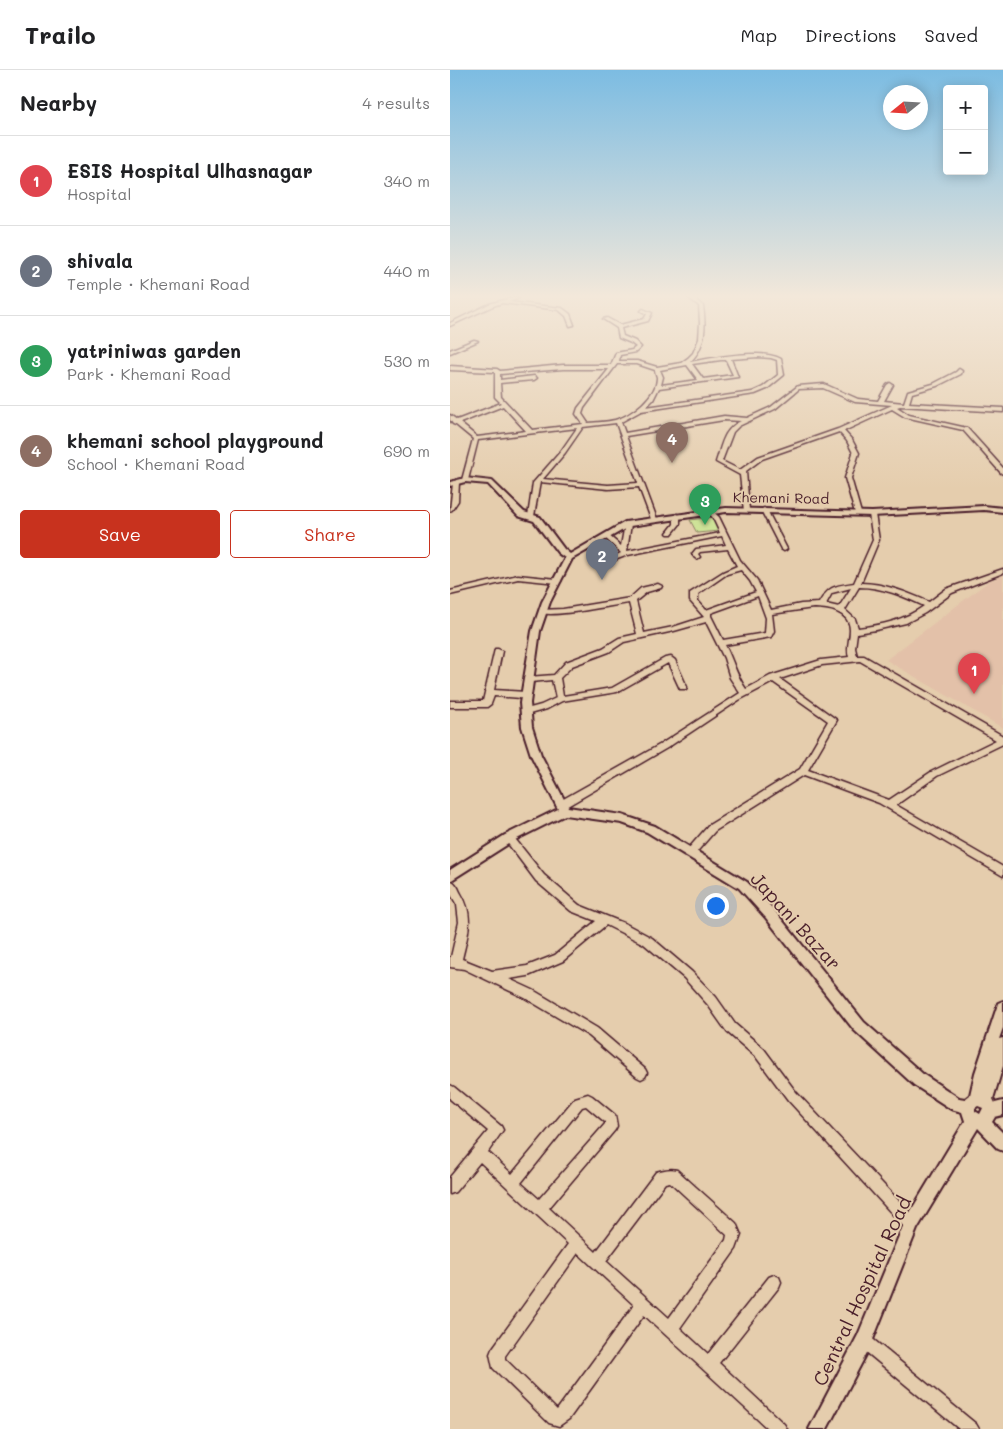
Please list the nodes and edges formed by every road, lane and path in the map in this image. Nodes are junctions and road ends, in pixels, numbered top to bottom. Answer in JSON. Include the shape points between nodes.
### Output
{"nodes":[{"id":1,"x":615,"y":361,"type":"edge"},
{"id":2,"x":684,"y":361,"type":"edge"},
{"id":3,"x":705,"y":361,"type":"edge"},
{"id":4,"x":730,"y":361,"type":"edge"},
{"id":5,"x":779,"y":361,"type":"edge"},
{"id":6,"x":688,"y":364,"type":"junction"},
{"id":7,"x":614,"y":365,"type":"junction"},
{"id":8,"x":680,"y":365,"type":"junction"},
{"id":9,"x":450,"y":368,"type":"edge"},
{"id":10,"x":657,"y":369,"type":"junction"},
{"id":11,"x":959,"y":370,"type":"dead end"},
{"id":12,"x":497,"y":373,"type":"junction"},
{"id":13,"x":534,"y":378,"type":"dead end"},
{"id":14,"x":702,"y":381,"type":"junction"},
{"id":15,"x":497,"y":382,"type":"junction"},
{"id":16,"x":890,"y":385,"type":"dead end"},
{"id":17,"x":658,"y":387,"type":"junction"},
{"id":18,"x":880,"y":403,"type":"junction"},
{"id":19,"x":504,"y":404,"type":"junction"},
{"id":20,"x":906,"y":405,"type":"junction"},
{"id":21,"x":896,"y":406,"type":"junction"},
{"id":22,"x":641,"y":409,"type":"junction"},
{"id":23,"x":1003,"y":410,"type":"edge"},
{"id":24,"x":450,"y":417,"type":"edge"},
{"id":25,"x":747,"y":420,"type":"junction"},
{"id":26,"x":618,"y":421,"type":"junction"},
{"id":27,"x":584,"y":424,"type":"junction"},
{"id":28,"x":454,"y":425,"type":"edge"},
{"id":29,"x":840,"y":430,"type":"junction"},
{"id":30,"x":530,"y":432,"type":"junction"},
{"id":31,"x":622,"y":435,"type":"junction"},
{"id":32,"x":476,"y":439,"type":"junction"},
{"id":33,"x":1003,"y":472,"type":"edge"},
{"id":34,"x":744,"y":474,"type":"junction"},
{"id":35,"x":465,"y":480,"type":"junction"},
{"id":36,"x":538,"y":480,"type":"junction"},
{"id":37,"x":453,"y":483,"type":"edge"},
{"id":38,"x":641,"y":485,"type":"junction"},
{"id":39,"x":450,"y":509,"type":"edge"},
{"id":40,"x":746,"y":510,"type":"junction"},
{"id":41,"x":764,"y":510,"type":"junction"},
{"id":42,"x":1003,"y":510,"type":"edge"},
{"id":43,"x":711,"y":512,"type":"junction"},
{"id":44,"x":858,"y":513,"type":"junction"},
{"id":45,"x":872,"y":514,"type":"junction"},
{"id":46,"x":531,"y":516,"type":"junction"},
{"id":47,"x":677,"y":516,"type":"junction"},
{"id":48,"x":654,"y":519,"type":"junction"},
{"id":49,"x":628,"y":524,"type":"junction"},
{"id":50,"x":670,"y":533,"type":"dead end"},
{"id":51,"x":723,"y":534,"type":"junction"},
{"id":52,"x":606,"y":536,"type":"junction"},
{"id":53,"x":692,"y":540,"type":"junction"},
{"id":54,"x":730,"y":546,"type":"junction"},
{"id":55,"x":784,"y":549,"type":"dead end"},
{"id":56,"x":625,"y":552,"type":"junction"},
{"id":57,"x":569,"y":558,"type":"junction"},
{"id":58,"x":612,"y":559,"type":"dead end"},
{"id":59,"x":741,"y":567,"type":"junction"},
{"id":60,"x":1003,"y":571,"type":"edge"},
{"id":61,"x":556,"y":580,"type":"junction"},
{"id":62,"x":857,"y":584,"type":"junction"},
{"id":63,"x":658,"y":586,"type":"dead end"},
{"id":64,"x":450,"y":593,"type":"edge"},
{"id":65,"x":759,"y":593,"type":"junction"},
{"id":66,"x":632,"y":600,"type":"junction"},
{"id":67,"x":822,"y":604,"type":"junction"},
{"id":68,"x":929,"y":605,"type":"junction"},
{"id":69,"x":841,"y":611,"type":"junction"},
{"id":70,"x":543,"y":612,"type":"junction"},
{"id":71,"x":769,"y":613,"type":"junction"},
{"id":72,"x":707,"y":617,"type":"junction"},
{"id":73,"x":854,"y":631,"type":"junction"},
{"id":74,"x":641,"y":636,"type":"junction"},
{"id":75,"x":720,"y":643,"type":"junction"},
{"id":76,"x":498,"y":651,"type":"dead end"},
{"id":77,"x":854,"y":659,"type":"junction"},
{"id":78,"x":556,"y":677,"type":"junction"},
{"id":79,"x":773,"y":678,"type":"junction"},
{"id":80,"x":530,"y":679,"type":"junction"},
{"id":81,"x":683,"y":686,"type":"dead end"},
{"id":82,"x":744,"y":693,"type":"junction"},
{"id":83,"x":489,"y":694,"type":"junction"},
{"id":84,"x":526,"y":695,"type":"junction"},
{"id":85,"x":560,"y":699,"type":"junction"},
{"id":86,"x":450,"y":704,"type":"edge"},
{"id":87,"x":526,"y":712,"type":"junction"},
{"id":88,"x":1003,"y":740,"type":"edge"},
{"id":89,"x":802,"y":771,"type":"junction"},
{"id":90,"x":889,"y":805,"type":"junction"},
{"id":91,"x":563,"y":808,"type":"junction"},
{"id":92,"x":509,"y":838,"type":"junction"},
{"id":93,"x":691,"y":852,"type":"junction"},
{"id":94,"x":1003,"y":872,"type":"edge"},
{"id":95,"x":450,"y":876,"type":"edge"},
{"id":96,"x":450,"y":884,"type":"edge"},
{"id":97,"x":605,"y":920,"type":"junction"},
{"id":98,"x":452,"y":963,"type":"edge"},
{"id":99,"x":492,"y":976,"type":"junction"},
{"id":100,"x":1003,"y":1007,"type":"edge"},
{"id":101,"x":1003,"y":1044,"type":"edge"},
{"id":102,"x":641,"y":1073,"type":"dead end"},
{"id":103,"x":450,"y":1090,"type":"edge"},
{"id":104,"x":983,"y":1109,"type":"edge"},
{"id":105,"x":1003,"y":1144,"type":"edge"},
{"id":106,"x":478,"y":1153,"type":"junction"},
{"id":107,"x":512,"y":1184,"type":"junction"},
{"id":108,"x":450,"y":1187,"type":"edge"},
{"id":109,"x":539,"y":1208,"type":"junction"},
{"id":110,"x":911,"y":1224,"type":"junction"},
{"id":111,"x":577,"y":1243,"type":"junction"},
{"id":112,"x":597,"y":1262,"type":"junction"},
{"id":113,"x":774,"y":1282,"type":"dead end"},
{"id":114,"x":643,"y":1304,"type":"junction"},
{"id":115,"x":670,"y":1329,"type":"junction"},
{"id":116,"x":864,"y":1341,"type":"junction"},
{"id":117,"x":709,"y":1364,"type":"junction"},
{"id":118,"x":779,"y":1429,"type":"edge"},
{"id":119,"x":818,"y":1429,"type":"edge"},
{"id":120,"x":971,"y":1429,"type":"edge"}],
"edges":[{"from":1,"to":7,"type":"street"},
{"from":2,"to":8,"type":"street"},
{"from":3,"to":6,"type":"street"},
{"from":4,"to":14,"type":"street","via":[[736,376]]},
{"from":5,"to":22,"type":"street","via":[[782,375],[753,393]]},
{"from":6,"to":8,"type":"street"},
{"from":6,"to":14,"type":"street"},
{"from":7,"to":10,"type":"street","via":[[637,362]]},
{"from":7,"to":12,"type":"street"},
{"from":7,"to":27,"type":"street","via":[[579,411]]},
{"from":8,"to":10,"type":"street"},
{"from":9,"to":12,"type":"street"},
{"from":10,"to":17,"type":"street","via":[[660,377]]},
{"from":11,"to":20,"type":"street","via":[[959,374],[935,385],[912,391]]},
{"from":12,"to":15,"type":"street"},
{"from":13,"to":15,"type":"street"},
{"from":14,"to":17,"type":"street"},
{"from":15,"to":19,"type":"street","via":[[498,396]]},
{"from":16,"to":18,"type":"street"},
{"from":17,"to":22,"type":"street"},
{"from":18,"to":21,"type":"street"},
{"from":18,"to":25,"type":"street","via":[[857,401],[824,386],[809,386],[798,388],[773,408]]},
{"from":19,"to":28,"type":"street"},
{"from":19,"to":30,"type":"street"},
{"from":20,"to":21,"type":"street"},
{"from":20,"to":23,"type":"street"},
{"from":21,"to":29,"type":"street"},
{"from":21,"to":33,"type":"street","via":[[907,416],[965,429]]},
{"from":22,"to":26,"type":"street"},
{"from":24,"to":28,"type":"street"},
{"from":25,"to":31,"type":"street","via":[[724,418]]},
{"from":25,"to":34,"type":"street","via":[[730,431],[718,459],[718,462]]},
{"from":26,"to":27,"type":"street"},
{"from":26,"to":31,"type":"street"},
{"from":27,"to":30,"type":"street"},
{"from":27,"to":36,"type":"street"},
{"from":28,"to":32,"type":"street"},
{"from":29,"to":34,"type":"street","via":[[760,458],[749,464]]},
{"from":29,"to":44,"type":"street","via":[[856,453],[848,478]]},
{"from":30,"to":32,"type":"street"},
{"from":31,"to":38,"type":"street"},
{"from":32,"to":35,"type":"street"},
{"from":34,"to":40,"type":"street"},
{"from":35,"to":37,"type":"street"},
{"from":35,"to":46,"type":"street","via":[[490,482],[521,514]]},
{"from":36,"to":38,"type":"street","via":[[608,487]]},
{"from":36,"to":46,"type":"street","via":[[534,487]]},
{"from":37,"to":39,"type":"street","via":[[455,501]]},
{"from":38,"to":48,"type":"street"},
{"from":40,"to":41,"type":"street","name":"Khemani Road"},
{"from":40,"to":43,"type":"street","name":"Khemani Road"},
{"from":41,"to":44,"type":"street","name":"Khemani Road"},
{"from":41,"to":55,"type":"street"},
{"from":42,"to":45,"type":"street","name":"Khemani Road","via":[[984,508]]},
{"from":43,"to":47,"type":"street","name":"Khemani Road"},
{"from":43,"to":51,"type":"street"},
{"from":44,"to":45,"type":"street","name":"Khemani Road"},
{"from":45,"to":62,"type":"street","via":[[876,540]]},
{"from":46,"to":57,"type":"street"},
{"from":47,"to":48,"type":"street","name":"Khemani Road"},
{"from":47,"to":50,"type":"street","via":[[677,524]]},
{"from":48,"to":49,"type":"street","name":"Khemani Road"},
{"from":49,"to":52,"type":"street","name":"Khemani Road"},
{"from":49,"to":56,"type":"street"},
{"from":51,"to":53,"type":"street"},
{"from":51,"to":54,"type":"street"},
{"from":52,"to":56,"type":"street"},
{"from":52,"to":57,"type":"street","name":"Khemani Road"},
{"from":53,"to":54,"type":"street","via":[[698,553]]},
{"from":53,"to":56,"type":"street"},
{"from":54,"to":59,"type":"street"},
{"from":56,"to":58,"type":"street"},
{"from":57,"to":61,"type":"street"},
{"from":59,"to":65,"type":"street"},
{"from":59,"to":72,"type":"street","via":[[694,593],[694,601]]},
{"from":60,"to":68,"type":"street","via":[[949,591]]},
{"from":61,"to":64,"type":"street","via":[[518,578]]},
{"from":61,"to":70,"type":"street"},
{"from":62,"to":67,"type":"street","via":[[829,592]]},
{"from":62,"to":68,"type":"street","via":[[898,591]]},
{"from":62,"to":69,"type":"street"},
{"from":63,"to":66,"type":"street","via":[[644,590]]},
{"from":65,"to":71,"type":"street"},
{"from":65,"to":72,"type":"street","via":[[708,612]]},
{"from":66,"to":70,"type":"street"},
{"from":66,"to":74,"type":"street"},
{"from":67,"to":69,"type":"street"},
{"from":67,"to":71,"type":"street"},
{"from":68,"to":73,"type":"street","via":[[903,621]]},
{"from":69,"to":73,"type":"street","via":[[852,622]]},
{"from":70,"to":80,"type":"street","via":[[532,653]]},
{"from":71,"to":75,"type":"street","via":[[768,635]]},
{"from":72,"to":74,"type":"street"},
{"from":72,"to":75,"type":"street"},
{"from":73,"to":77,"type":"street","via":[[851,647]]},
{"from":74,"to":78,"type":"street","via":[[622,640],[606,650],[569,664]]},
{"from":75,"to":82,"type":"street","via":[[734,678]]},
{"from":76,"to":83,"type":"street"},
{"from":77,"to":79,"type":"street","via":[[821,663]]},
{"from":77,"to":88,"type":"street","via":[[862,658]]},
{"from":78,"to":80,"type":"street"},
{"from":78,"to":85,"type":"street"},
{"from":79,"to":82,"type":"street"},
{"from":79,"to":89,"type":"street","via":[[832,720]]},
{"from":80,"to":84,"type":"street"},
{"from":81,"to":85,"type":"street","via":[[671,660],[668,660],[614,690]]},
{"from":82,"to":91,"type":"street"},
{"from":83,"to":84,"type":"street"},
{"from":83,"to":86,"type":"street","via":[[487,704]]},
{"from":84,"to":87,"type":"street"},
{"from":85,"to":87,"type":"street"},
{"from":87,"to":91,"type":"street","via":[[527,728],[536,755]]},
{"from":88,"to":90,"type":"street","via":[[934,774]]},
{"from":89,"to":90,"type":"street"},
{"from":89,"to":93,"type":"street","via":[[712,828]]},
{"from":90,"to":94,"type":"street"},
{"from":91,"to":92,"type":"street"},
{"from":91,"to":93,"type":"street","name":"Japani Bazar","via":[[630,821]]},
{"from":92,"to":95,"type":"street"},
{"from":92,"to":97,"type":"street","via":[[540,878],[575,908]]},
{"from":93,"to":104,"type":"street","name":"Japani Bazar","via":[[743,885],[859,1026],[893,1057],[956,1104]]},
{"from":96,"to":98,"type":"street","via":[[465,911],[465,922]]},
{"from":97,"to":99,"type":"street","via":[[575,948],[550,964]]},
{"from":97,"to":110,"type":"street","via":[[648,941],[688,974],[731,1028],[760,1053],[792,1096]]},
{"from":98,"to":99,"type":"street","via":[[465,964]]},
{"from":99,"to":102,"type":"street","via":[[593,1032]]},
{"from":100,"to":104,"type":"street","name":"Central Hospital Road","via":[[982,1073]]},
{"from":101,"to":104,"type":"street","name":"Central Hospital Road"},
{"from":103,"to":106,"type":"street","via":[[497,1130]]},
{"from":104,"to":105,"type":"street"},
{"from":104,"to":110,"type":"street","name":"Central Hospital Road"},
{"from":106,"to":107,"type":"street"},
{"from":106,"to":108,"type":"street"},
{"from":107,"to":109,"type":"street"},
{"from":107,"to":109,"type":"street","via":[[579,1102],[588,1100],[611,1119],[611,1126]]},
{"from":109,"to":111,"type":"street"},
{"from":110,"to":116,"type":"street","name":"Central Hospital Road"},
{"from":111,"to":112,"type":"street"},
{"from":111,"to":114,"type":"street","via":[[497,1354],[498,1363],[554,1418],[564,1414]]},
{"from":112,"to":114,"type":"street"},
{"from":112,"to":115,"type":"street","via":[[661,1177],[666,1175],[672,1175],[731,1228],[734,1235],[731,1244]]},
{"from":113,"to":117,"type":"street"},
{"from":114,"to":115,"type":"street"},
{"from":115,"to":117,"type":"street"},
{"from":116,"to":119,"type":"street","name":"Central Hospital Road"},
{"from":116,"to":120,"type":"street"},
{"from":117,"to":118,"type":"street"}]}
